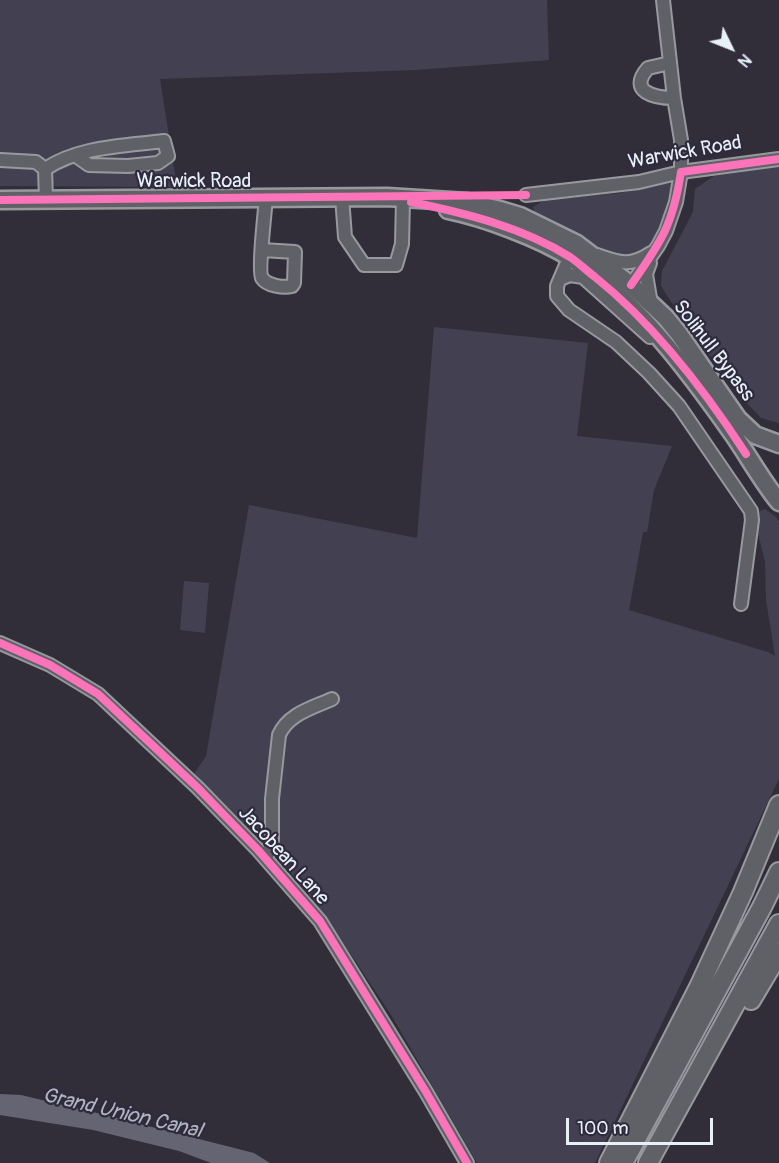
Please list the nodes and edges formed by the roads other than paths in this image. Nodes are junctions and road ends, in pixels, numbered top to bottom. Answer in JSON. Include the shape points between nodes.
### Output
{"nodes":[{"id":1,"x":663,"y":0,"type":"edge"},
{"id":2,"x":670,"y":63,"type":"junction"},
{"id":3,"x":674,"y":98,"type":"junction"},
{"id":4,"x":75,"y":155,"type":"junction"},
{"id":5,"x":779,"y":159,"type":"edge"},
{"id":6,"x":0,"y":160,"type":"edge"},
{"id":7,"x":45,"y":169,"type":"junction"},
{"id":8,"x":681,"y":172,"type":"junction"},
{"id":9,"x":526,"y":195,"type":"dead end"},
{"id":10,"x":342,"y":197,"type":"junction"},
{"id":11,"x":266,"y":198,"type":"junction"},
{"id":12,"x":395,"y":198,"type":"junction"},
{"id":13,"x":46,"y":199,"type":"junction"},
{"id":14,"x":0,"y":200,"type":"edge"},
{"id":15,"x":262,"y":250,"type":"dead end"},
{"id":16,"x":655,"y":251,"type":"junction"},
{"id":17,"x":580,"y":253,"type":"junction"},
{"id":18,"x":560,"y":279,"type":"junction"},
{"id":19,"x":631,"y":285,"type":"junction"},
{"id":20,"x":651,"y":304,"type":"junction"},
{"id":21,"x":666,"y":347,"type":"junction"},
{"id":22,"x":692,"y":380,"type":"junction"},
{"id":23,"x":779,"y":444,"type":"edge"},
{"id":24,"x":779,"y":502,"type":"edge"},
{"id":25,"x":741,"y":604,"type":"dead end"},
{"id":26,"x":0,"y":644,"type":"edge"},
{"id":27,"x":332,"y":699,"type":"dead end"},
{"id":28,"x":779,"y":805,"type":"edge"},
{"id":29,"x":266,"y":859,"type":"junction"},
{"id":30,"x":779,"y":872,"type":"edge"},
{"id":31,"x":779,"y":924,"type":"edge"},
{"id":32,"x":779,"y":953,"type":"edge"},
{"id":33,"x":467,"y":1163,"type":"edge"},
{"id":34,"x":609,"y":1163,"type":"edge"},
{"id":35,"x":623,"y":1163,"type":"edge"},
{"id":36,"x":648,"y":1163,"type":"edge"},
{"id":37,"x":661,"y":1163,"type":"edge"}],
"edges":[{"from":1,"to":2,"type":"street"},
{"from":2,"to":3,"type":"street"},
{"from":2,"to":3,"type":"street","via":[[648,68],[641,85],[651,96]]},
{"from":3,"to":8,"type":"street","via":[[681,140]]},
{"from":4,"to":4,"type":"street","via":[[164,141],[168,156],[158,163],[128,166],[89,165]]},
{"from":4,"to":7,"type":"street"},
{"from":5,"to":8,"type":"street","name":"Warwick Road"},
{"from":6,"to":7,"type":"street","via":[[36,162]]},
{"from":7,"to":13,"type":"street"},
{"from":8,"to":9,"type":"street","name":"Warwick Road","via":[[639,182]]},
{"from":8,"to":16,"type":"street","via":[[671,218]]},
{"from":10,"to":11,"type":"main road","name":"Warwick Road"},
{"from":10,"to":12,"type":"main road","name":"Warwick Road"},
{"from":10,"to":12,"type":"street","via":[[345,237],[364,265],[396,266],[402,244]]},
{"from":11,"to":13,"type":"main road","name":"Warwick Road"},
{"from":11,"to":15,"type":"street"},
{"from":12,"to":17,"type":"main road","name":"Solihull Bypass","via":[[466,214]]},
{"from":12,"to":17,"type":"main road","name":"Solihull Bypass","via":[[467,202],[520,216],[577,244]]},
{"from":13,"to":14,"type":"main road","name":"Warwick Road"},
{"from":16,"to":17,"type":"street","via":[[633,263]]},
{"from":16,"to":19,"type":"street"},
{"from":16,"to":20,"type":"street","via":[[646,274]]},
{"from":17,"to":18,"type":"street"},
{"from":17,"to":19,"type":"main road","name":"Solihull Bypass"},
{"from":17,"to":21,"type":"main road","name":"Solihull Bypass"},
{"from":18,"to":21,"type":"street","via":[[570,275],[583,277],[648,336]]},
{"from":18,"to":25,"type":"street","via":[[557,296],[564,305],[616,342],[650,373],[679,406],[751,511]]},
{"from":19,"to":20,"type":"main road","name":"Solihull Bypass"},
{"from":19,"to":22,"type":"main road","via":[[633,299],[682,357]]},
{"from":20,"to":23,"type":"main road","name":"Solihull Bypass","via":[[679,334],[738,419],[755,435]]},
{"from":21,"to":22,"type":"main road","name":"Solihull Bypass"},
{"from":22,"to":24,"type":"main road","name":"Solihull Bypass"},
{"from":26,"to":29,"type":"street","name":"Jacobean Lane","via":[[50,665],[99,694]]},
{"from":27,"to":29,"type":"street","via":[[296,715],[279,735],[272,840]]},
{"from":28,"to":34,"type":"highway","via":[[699,987]]},
{"from":29,"to":33,"type":"street","name":"Jacobean Lane","via":[[320,921]]},
{"from":30,"to":35,"type":"highway"},
{"from":31,"to":36,"type":"highway"},
{"from":32,"to":37,"type":"highway"}]}
